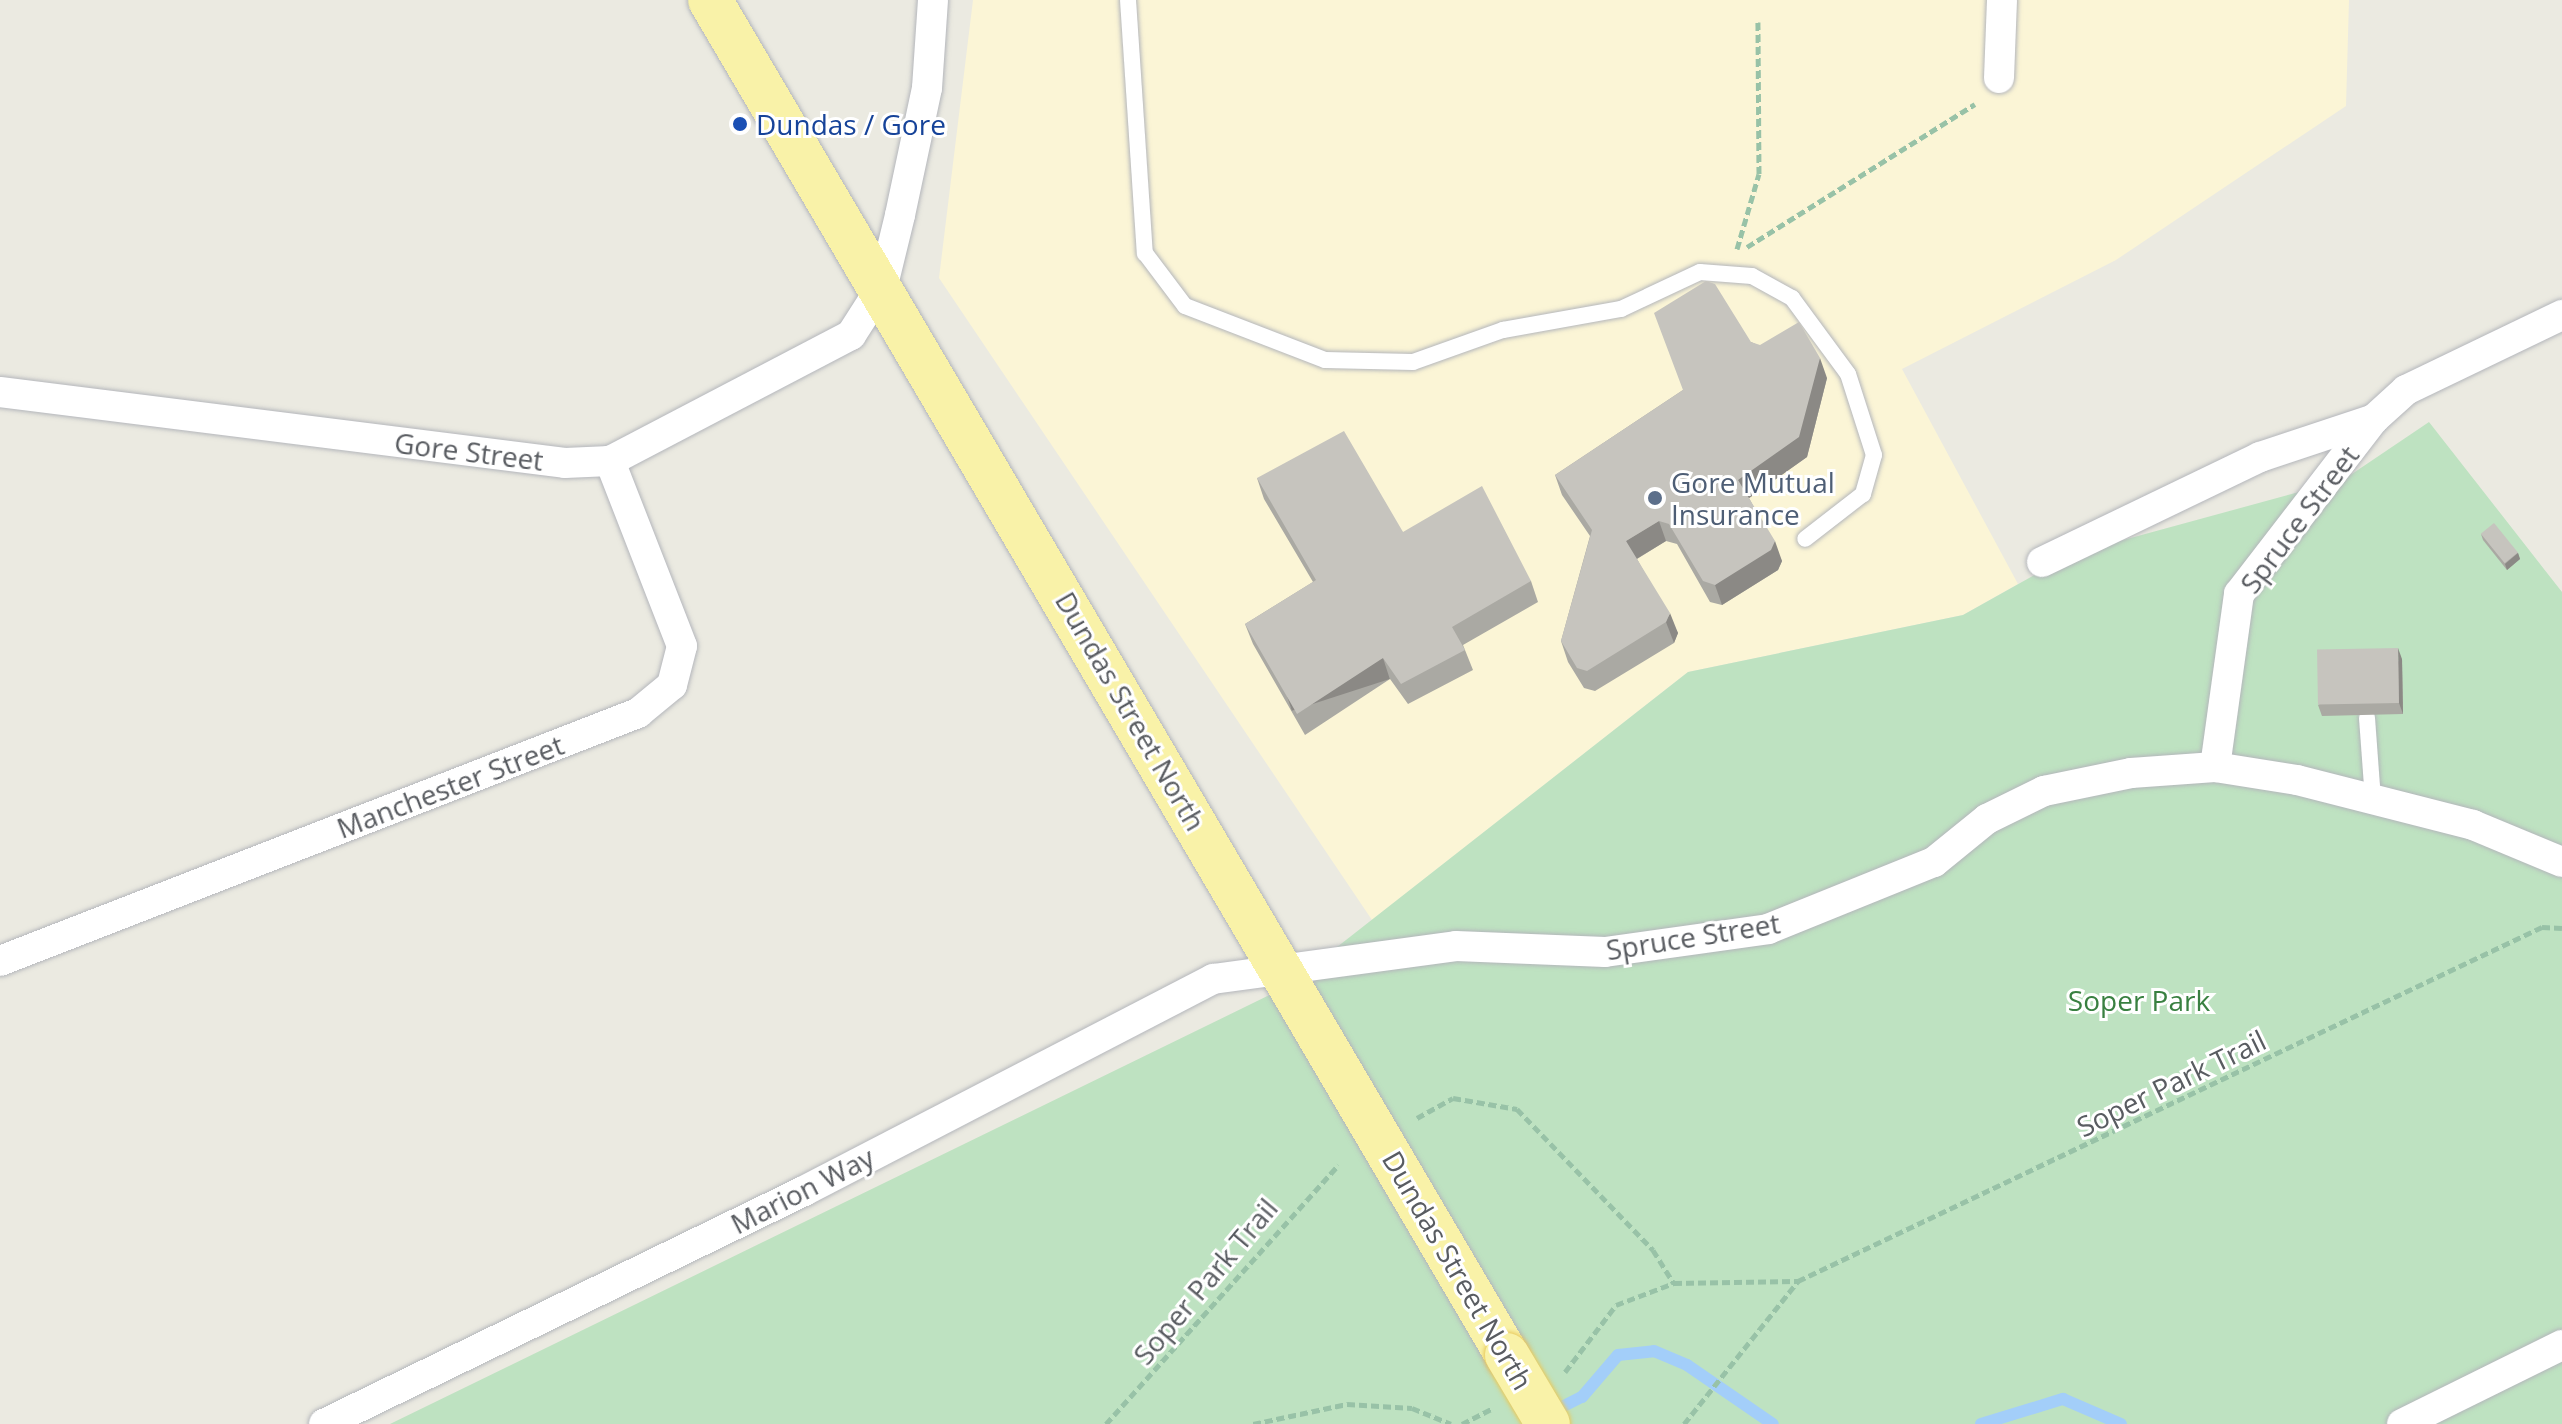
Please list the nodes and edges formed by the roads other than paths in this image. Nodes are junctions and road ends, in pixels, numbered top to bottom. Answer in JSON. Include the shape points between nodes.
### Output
{"nodes":[{"id":1,"x":710,"y":0,"type":"edge"},
{"id":2,"x":933,"y":0,"type":"edge"},
{"id":3,"x":1128,"y":0,"type":"edge"},
{"id":4,"x":2002,"y":0,"type":"edge"},
{"id":5,"x":1999,"y":78,"type":"dead end"},
{"id":6,"x":883,"y":285,"type":"junction"},
{"id":7,"x":2562,"y":315,"type":"edge"},
{"id":8,"x":0,"y":392,"type":"edge"},
{"id":9,"x":2374,"y":419,"type":"junction"},
{"id":10,"x":610,"y":461,"type":"junction"},
{"id":11,"x":1805,"y":539,"type":"dead end"},
{"id":12,"x":2042,"y":562,"type":"dead end"},
{"id":13,"x":2367,"y":718,"type":"edge"},
{"id":14,"x":2215,"y":767,"type":"junction"},
{"id":15,"x":2373,"y":800,"type":"junction"},
{"id":16,"x":2562,"y":862,"type":"edge"},
{"id":17,"x":0,"y":961,"type":"edge"},
{"id":18,"x":1283,"y":971,"type":"junction"},
{"id":19,"x":2562,"y":1345,"type":"edge"},
{"id":20,"x":324,"y":1424,"type":"edge"},
{"id":21,"x":1548,"y":1424,"type":"edge"},
{"id":22,"x":2402,"y":1424,"type":"edge"}],
"edges":[{"from":1,"to":6,"type":"main road","name":"Dundas Street North"},
{"from":2,"to":6,"type":"street","via":[[927,88]]},
{"from":3,"to":11,"type":"lane","via":[[1145,253],[1185,306],[1325,360],[1413,362],[1503,330],[1621,309],[1700,272],[1727,272],[1792,298],[1848,374],[1874,455],[1863,494]]},
{"from":4,"to":5,"type":"street"},
{"from":6,"to":10,"type":"street","name":"Gore Street","via":[[838,347]]},
{"from":6,"to":18,"type":"main road","name":"Dundas Street North"},
{"from":7,"to":9,"type":"street","name":"Spruce Street","via":[[2406,390]]},
{"from":8,"to":10,"type":"street","name":"Gore Street","via":[[565,463]]},
{"from":9,"to":12,"type":"street","name":"Spruce Street","via":[[2260,457]]},
{"from":9,"to":14,"type":"street","name":"Spruce Street","via":[[2239,594]]},
{"from":10,"to":17,"type":"street","name":"Manchester Street","via":[[682,646],[672,685],[638,713]]},
{"from":13,"to":15,"type":"lane"},
{"from":14,"to":15,"type":"street","name":"Spruce Street"},
{"from":14,"to":18,"type":"street","name":"Spruce Street","via":[[2131,773],[2044,791],[1987,819],[1934,862],[1768,929],[1605,952],[1456,946]]},
{"from":15,"to":16,"type":"street","name":"Spruce Street","via":[[2473,825]]},
{"from":18,"to":20,"type":"street","name":"Marion Way","via":[[1213,979],[804,1191]]},
{"from":18,"to":21,"type":"main road","name":"Dundas Street North","bridge":true},
{"from":19,"to":22,"type":"street"}]}
